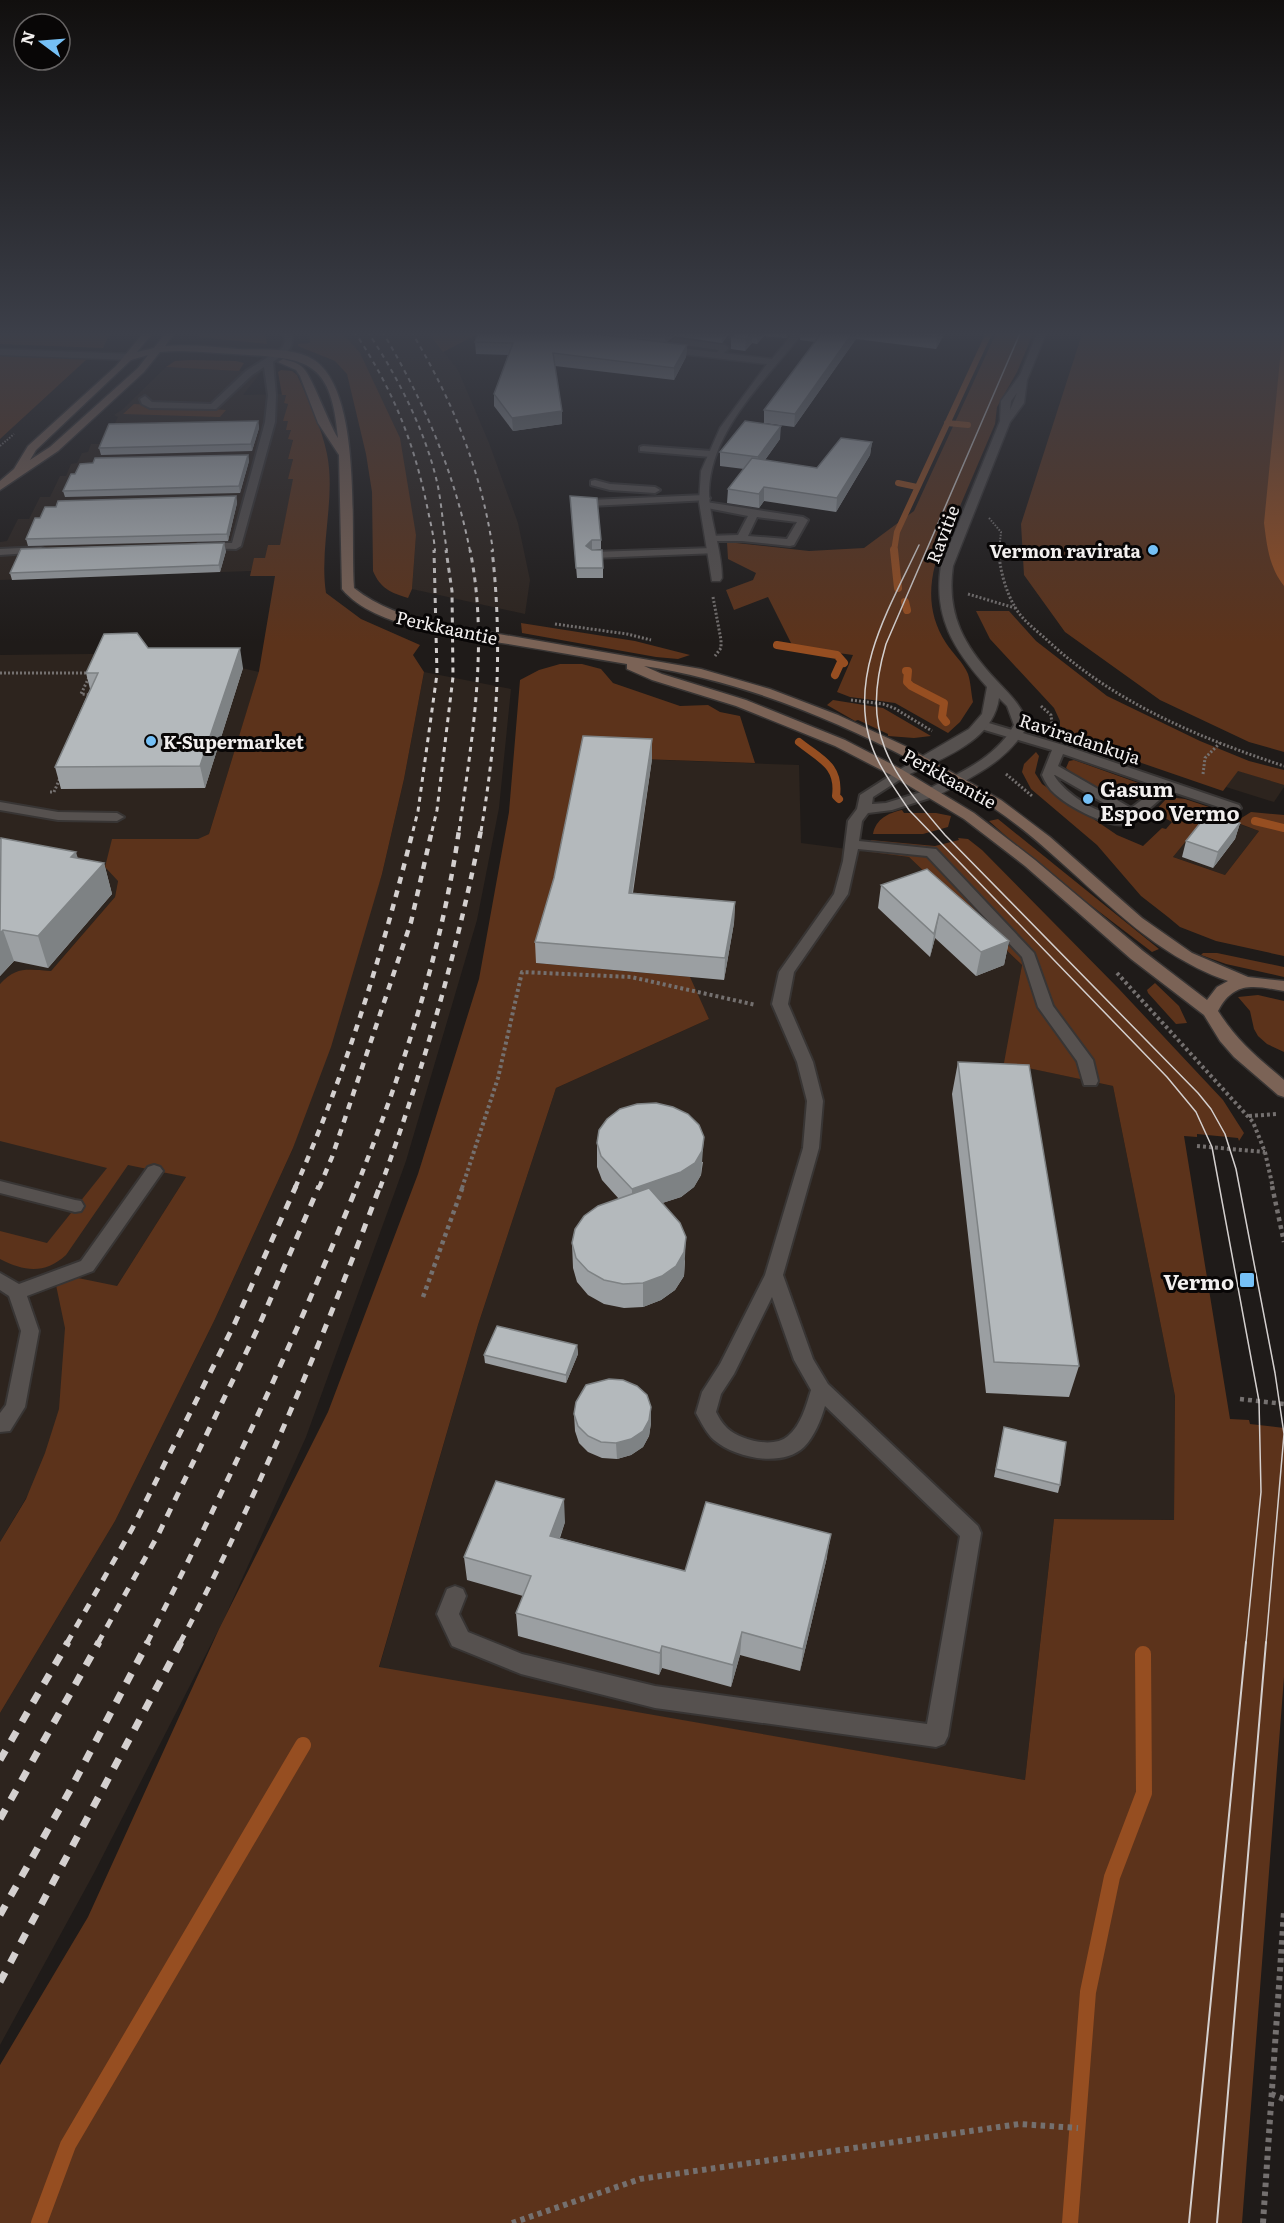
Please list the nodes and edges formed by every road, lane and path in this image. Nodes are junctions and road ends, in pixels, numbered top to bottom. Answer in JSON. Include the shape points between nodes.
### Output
{"nodes":[{"id":1,"x":46,"y":435,"type":"edge"},
{"id":2,"x":69,"y":435,"type":"edge"},
{"id":3,"x":265,"y":435,"type":"edge"},
{"id":4,"x":330,"y":435,"type":"edge"},
{"id":5,"x":342,"y":435,"type":"edge"},
{"id":6,"x":721,"y":435,"type":"edge"},
{"id":7,"x":1000,"y":435,"type":"edge"},
{"id":8,"x":643,"y":449,"type":"dead end"},
{"id":9,"x":711,"y":454,"type":"junction"},
{"id":10,"x":343,"y":455,"type":"junction"},
{"id":11,"x":14,"y":474,"type":"junction"},
{"id":12,"x":595,"y":483,"type":"dead end"},
{"id":13,"x":0,"y":487,"type":"edge"},
{"id":14,"x":250,"y":498,"type":"junction"},
{"id":15,"x":705,"y":498,"type":"junction"},
{"id":16,"x":238,"y":499,"type":"edge"},
{"id":17,"x":590,"y":503,"type":"edge"},
{"id":18,"x":754,"y":514,"type":"junction"},
{"id":19,"x":982,"y":524,"type":"dead end"},
{"id":20,"x":711,"y":538,"type":"junction"},
{"id":21,"x":742,"y":538,"type":"junction"},
{"id":22,"x":189,"y":547,"type":"edge"},
{"id":23,"x":47,"y":550,"type":"edge"},
{"id":24,"x":713,"y":551,"type":"junction"},
{"id":25,"x":0,"y":552,"type":"edge"},
{"id":26,"x":593,"y":555,"type":"edge"},
{"id":27,"x":716,"y":578,"type":"joint"},
{"id":28,"x":962,"y":592,"type":"dead end"},
{"id":29,"x":1015,"y":608,"type":"junction"},
{"id":30,"x":547,"y":623,"type":"dead end"},
{"id":31,"x":658,"y":642,"type":"dead end"},
{"id":32,"x":706,"y":655,"type":"dead end"},
{"id":33,"x":614,"y":658,"type":"junction"},
{"id":34,"x":0,"y":673,"type":"edge"},
{"id":35,"x":994,"y":686,"type":"junction"},
{"id":36,"x":842,"y":697,"type":"dead end"},
{"id":37,"x":1037,"y":702,"type":"dead end"},
{"id":38,"x":92,"y":706,"type":"edge"},
{"id":39,"x":982,"y":725,"type":"junction"},
{"id":40,"x":1052,"y":726,"type":"dead end"},
{"id":41,"x":937,"y":735,"type":"dead end"},
{"id":42,"x":1017,"y":736,"type":"junction"},
{"id":43,"x":1220,"y":743,"type":"junction"},
{"id":44,"x":1059,"y":748,"type":"junction"},
{"id":45,"x":923,"y":761,"type":"junction"},
{"id":46,"x":1284,"y":766,"type":"edge"},
{"id":47,"x":64,"y":771,"type":"edge"},
{"id":48,"x":899,"y":774,"type":"junction"},
{"id":49,"x":1203,"y":777,"type":"dead end"},
{"id":50,"x":956,"y":779,"type":"junction"},
{"id":51,"x":1168,"y":786,"type":"junction"},
{"id":52,"x":44,"y":792,"type":"dead end"},
{"id":53,"x":931,"y":793,"type":"junction"},
{"id":54,"x":0,"y":806,"type":"edge"},
{"id":55,"x":864,"y":808,"type":"junction"},
{"id":56,"x":1234,"y":808,"type":"dead end"},
{"id":57,"x":117,"y":817,"type":"dead end"},
{"id":58,"x":854,"y":844,"type":"junction"},
{"id":59,"x":1114,"y":970,"type":"dead end"},
{"id":60,"x":1244,"y":981,"type":"junction"},
{"id":61,"x":1284,"y":986,"type":"edge"},
{"id":62,"x":780,"y":1004,"type":"junction"},
{"id":63,"x":1210,"y":1011,"type":"junction"},
{"id":64,"x":1254,"y":1064,"type":"junction"},
{"id":65,"x":1284,"y":1072,"type":"edge"},
{"id":66,"x":1090,"y":1081,"type":"dead end"},
{"id":67,"x":1284,"y":1091,"type":"edge"},
{"id":68,"x":1284,"y":1114,"type":"edge"},
{"id":69,"x":1249,"y":1116,"type":"junction"},
{"id":70,"x":1197,"y":1146,"type":"dead end"},
{"id":71,"x":1265,"y":1152,"type":"junction"},
{"id":72,"x":154,"y":1170,"type":"dead end"},
{"id":73,"x":0,"y":1187,"type":"edge"},
{"id":74,"x":75,"y":1206,"type":"dead end"},
{"id":75,"x":1284,"y":1242,"type":"edge"},
{"id":76,"x":774,"y":1275,"type":"junction"},
{"id":77,"x":0,"y":1280,"type":"edge"},
{"id":78,"x":17,"y":1292,"type":"junction"},
{"id":79,"x":423,"y":1297,"type":"dead end"},
{"id":80,"x":821,"y":1390,"type":"junction"},
{"id":81,"x":1240,"y":1399,"type":"dead end"},
{"id":82,"x":1284,"y":1404,"type":"edge"},
{"id":83,"x":1,"y":1425,"type":"edge"},
{"id":84,"x":455,"y":1596,"type":"dead end"},
{"id":85,"x":1284,"y":1911,"type":"edge"},
{"id":86,"x":1270,"y":2094,"type":"junction"},
{"id":87,"x":1284,"y":2099,"type":"edge"},
{"id":88,"x":1078,"y":2128,"type":"dead end"},
{"id":89,"x":512,"y":2223,"type":"edge"},
{"id":90,"x":1263,"y":2223,"type":"edge"}],
"edges":[{"from":1,"to":11,"type":"main road"},
{"from":2,"to":11,"type":"main road"},
{"from":3,"to":14,"type":"lane"},
{"from":4,"to":10,"type":"main road","name":"Perkkaantie"},
{"from":5,"to":10,"type":"main road","name":"Perkkaantie"},
{"from":6,"to":9,"type":"street"},
{"from":7,"to":35,"type":"street","name":"Ravitie","via":[[943,584],[946,612],[958,638]]},
{"from":8,"to":9,"type":"lane"},
{"from":9,"to":15,"type":"street","via":[[705,474]]},
{"from":10,"to":33,"type":"main road","name":"Perkkaantie","via":[[348,503],[348,589],[364,603],[432,627]]},
{"from":11,"to":13,"type":"main road"},
{"from":12,"to":15,"type":"lane"},
{"from":14,"to":16,"type":"lane"},
{"from":14,"to":22,"type":"lane","via":[[236,546]]},
{"from":15,"to":17,"type":"lane"},
{"from":15,"to":18,"type":"lane"},
{"from":15,"to":20,"type":"street"},
{"from":18,"to":21,"type":"lane"},
{"from":18,"to":21,"type":"lane","via":[[803,520],[790,543]]},
{"from":19,"to":29,"type":"path","via":[[986,514],[1001,532],[999,554]]},
{"from":20,"to":21,"type":"lane"},
{"from":20,"to":24,"type":"street"},
{"from":23,"to":25,"type":"lane"},
{"from":24,"to":26,"type":"lane"},
{"from":24,"to":27,"type":"street"},
{"from":27,"to":32,"type":"path","via":[[711,584],[721,648],[715,657]]},
{"from":28,"to":29,"type":"path"},
{"from":29,"to":43,"type":"path","via":[[1047,642],[1110,689]]},
{"from":30,"to":31,"type":"path"},
{"from":33,"to":45,"type":"main road","name":"Perkkaantie","via":[[666,665],[822,711]]},
{"from":33,"to":48,"type":"main road","name":"Perkkaantie","via":[[829,738]]},
{"from":34,"to":38,"type":"path","via":[[91,673],[81,694],[96,695]]},
{"from":35,"to":39,"type":"street","via":[[989,714]]},
{"from":35,"to":42,"type":"street","name":"Ravitie","via":[[1016,706],[1022,725]]},
{"from":36,"to":41,"type":"path","via":[[894,708]]},
{"from":37,"to":40,"type":"path","via":[[1051,715]]},
{"from":39,"to":42,"type":"lane","name":"Raviradankuja"},
{"from":39,"to":45,"type":"street"},
{"from":42,"to":44,"type":"lane","name":"Raviradankuja"},
{"from":42,"to":50,"type":"street","via":[[986,763]]},
{"from":43,"to":46,"type":"path"},
{"from":43,"to":49,"type":"path","via":[[1205,758]]},
{"from":44,"to":51,"type":"lane","name":"Raviradankuja"},
{"from":44,"to":51,"type":"lane","via":[[1048,775],[1057,790],[1102,818],[1124,820]]},
{"from":45,"to":48,"type":"street"},
{"from":45,"to":50,"type":"main road","name":"Perkkaantie"},
{"from":47,"to":52,"type":"path","via":[[54,792]]},
{"from":48,"to":53,"type":"main road","name":"Perkkaantie"},
{"from":48,"to":55,"type":"lane","via":[[867,795]]},
{"from":50,"to":53,"type":"street"},
{"from":50,"to":60,"type":"main road","name":"Perkkaantie","via":[[1011,813],[1128,915],[1185,956]]},
{"from":51,"to":56,"type":"lane","name":"Raviradankuja"},
{"from":53,"to":55,"type":"lane","via":[[887,807]]},
{"from":53,"to":63,"type":"main road","name":"Perkkaantie","via":[[988,830]]},
{"from":54,"to":57,"type":"lane","via":[[57,816]]},
{"from":55,"to":58,"type":"lane","via":[[855,821]]},
{"from":58,"to":62,"type":"lane","via":[[841,894],[787,972]]},
{"from":58,"to":66,"type":"lane","via":[[931,852],[1029,956],[1046,1007],[1084,1060]]},
{"from":59,"to":69,"type":"path"},
{"from":60,"to":61,"type":"main road","name":"Perkkaantie"},
{"from":60,"to":63,"type":"main road","via":[[1228,985],[1216,995]]},
{"from":62,"to":76,"type":"lane","via":[[815,1101],[811,1148]]},
{"from":62,"to":79,"type":"path","via":[[751,1006],[631,977],[522,972],[498,1078]]},
{"from":63,"to":64,"type":"main road","via":[[1226,1037]]},
{"from":64,"to":65,"type":"main road"},
{"from":64,"to":67,"type":"main road"},
{"from":68,"to":69,"type":"path"},
{"from":69,"to":71,"type":"path"},
{"from":70,"to":71,"type":"path"},
{"from":71,"to":75,"type":"path"},
{"from":72,"to":78,"type":"lane","via":[[87,1266]]},
{"from":73,"to":74,"type":"lane"},
{"from":76,"to":80,"type":"lane","via":[[804,1360]]},
{"from":76,"to":80,"type":"lane","via":[[712,1392],[706,1413],[719,1434],[746,1447],[775,1452],[795,1443],[809,1425]]},
{"from":77,"to":78,"type":"lane"},
{"from":78,"to":83,"type":"lane","via":[[30,1331],[15,1407]]},
{"from":80,"to":84,"type":"lane","via":[[972,1533],[936,1736],[655,1697],[521,1664],[460,1639],[448,1614]]},
{"from":81,"to":82,"type":"path"},
{"from":85,"to":86,"type":"path"},
{"from":86,"to":87,"type":"path"},
{"from":86,"to":90,"type":"path"},
{"from":88,"to":89,"type":"path","via":[[1019,2124],[640,2179]]}]}
